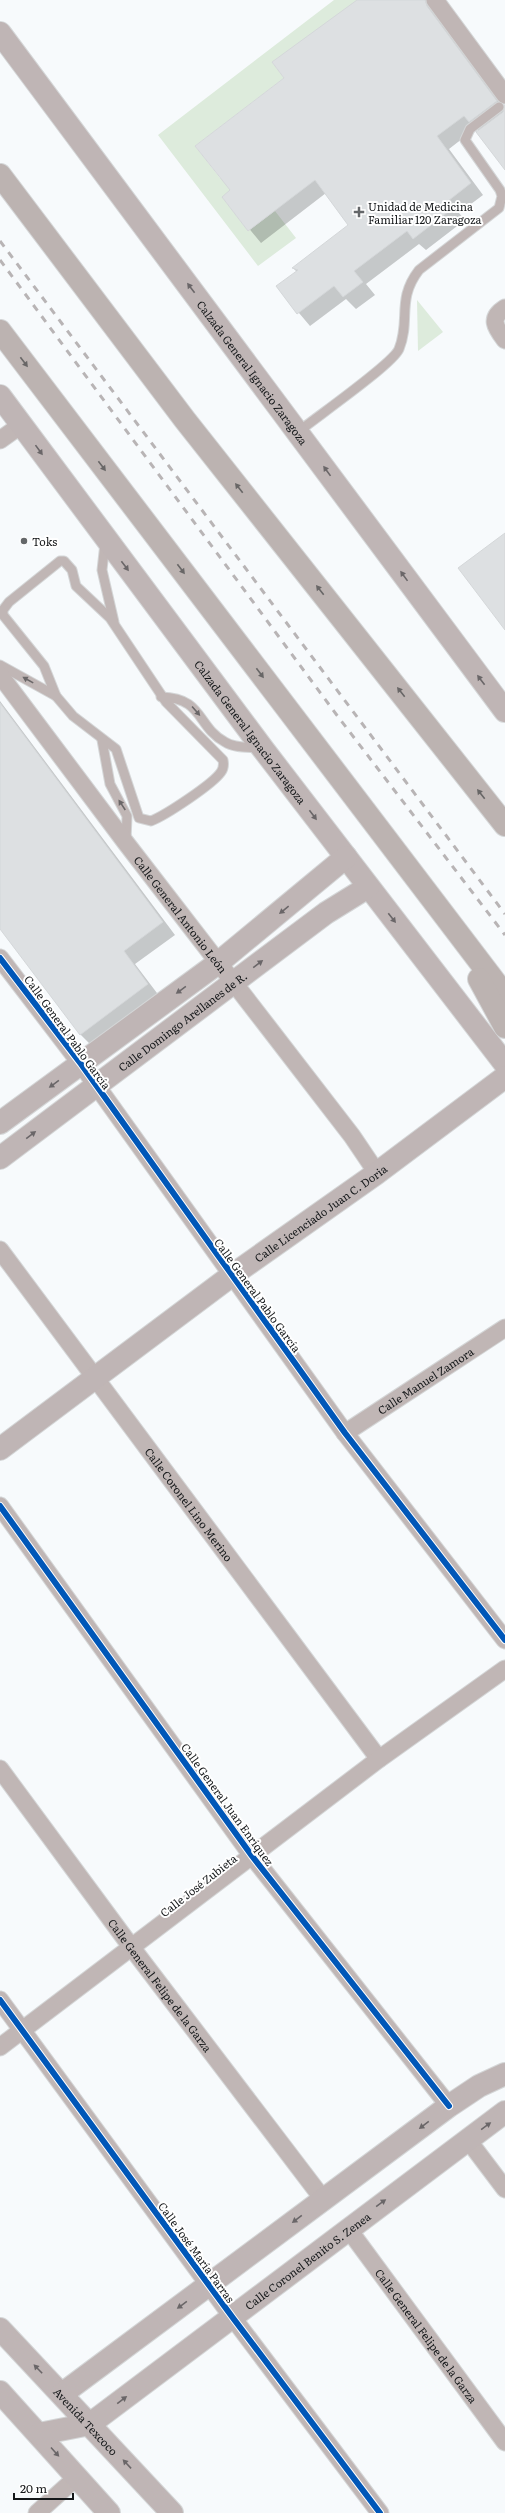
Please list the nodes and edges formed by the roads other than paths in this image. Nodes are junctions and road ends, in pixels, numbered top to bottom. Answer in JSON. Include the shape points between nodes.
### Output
{"nodes":[{"id":1,"x":435,"y":0,"type":"edge"},
{"id":2,"x":0,"y":33,"type":"edge"},
{"id":3,"x":502,"y":101,"type":"edge"},
{"id":4,"x":0,"y":175,"type":"edge"},
{"id":5,"x":505,"y":308,"type":"edge"},
{"id":6,"x":0,"y":331,"type":"edge"},
{"id":7,"x":505,"y":340,"type":"edge"},
{"id":8,"x":0,"y":396,"type":"edge"},
{"id":9,"x":21,"y":425,"type":"junction"},
{"id":10,"x":298,"y":432,"type":"junction"},
{"id":11,"x":0,"y":440,"type":"edge"},
{"id":12,"x":105,"y":539,"type":"junction"},
{"id":13,"x":114,"y":624,"type":"junction"},
{"id":14,"x":0,"y":665,"type":"edge"},
{"id":15,"x":0,"y":675,"type":"edge"},
{"id":16,"x":56,"y":696,"type":"junction"},
{"id":17,"x":161,"y":697,"type":"junction"},
{"id":18,"x":505,"y":711,"type":"edge"},
{"id":19,"x":102,"y":740,"type":"junction"},
{"id":20,"x":263,"y":749,"type":"junction"},
{"id":21,"x":505,"y":825,"type":"edge"},
{"id":22,"x":126,"y":843,"type":"junction"},
{"id":23,"x":346,"y":858,"type":"junction"},
{"id":24,"x":368,"y":887,"type":"junction"},
{"id":25,"x":306,"y":892,"type":"junction"},
{"id":26,"x":326,"y":913,"type":"junction"},
{"id":27,"x":445,"y":916,"type":"junction"},
{"id":28,"x":0,"y":958,"type":"edge"},
{"id":29,"x":218,"y":963,"type":"junction"},
{"id":30,"x":234,"y":982,"type":"junction"},
{"id":31,"x":505,"y":995,"type":"edge"},
{"id":32,"x":505,"y":1027,"type":"edge"},
{"id":33,"x":81,"y":1064,"type":"junction"},
{"id":34,"x":505,"y":1064,"type":"edge"},
{"id":35,"x":505,"y":1077,"type":"edge"},
{"id":36,"x":95,"y":1086,"type":"junction"},
{"id":37,"x":0,"y":1123,"type":"edge"},
{"id":38,"x":0,"y":1158,"type":"edge"},
{"id":39,"x":377,"y":1173,"type":"junction"},
{"id":40,"x":0,"y":1250,"type":"edge"},
{"id":41,"x":231,"y":1276,"type":"junction"},
{"id":42,"x":505,"y":1328,"type":"edge"},
{"id":43,"x":97,"y":1378,"type":"junction"},
{"id":44,"x":345,"y":1433,"type":"junction"},
{"id":45,"x":0,"y":1449,"type":"edge"},
{"id":46,"x":0,"y":1506,"type":"edge"},
{"id":47,"x":505,"y":1640,"type":"edge"},
{"id":48,"x":505,"y":1669,"type":"edge"},
{"id":49,"x":379,"y":1759,"type":"junction"},
{"id":50,"x":0,"y":1769,"type":"edge"},
{"id":51,"x":252,"y":1856,"type":"junction"},
{"id":52,"x":132,"y":1948,"type":"junction"},
{"id":53,"x":0,"y":2000,"type":"edge"},
{"id":54,"x":22,"y":2030,"type":"junction"},
{"id":55,"x":0,"y":2047,"type":"edge"},
{"id":56,"x":505,"y":2062,"type":"edge"},
{"id":57,"x":505,"y":2074,"type":"edge"},
{"id":58,"x":479,"y":2086,"type":"junction"},
{"id":59,"x":449,"y":2106,"type":"junction"},
{"id":60,"x":505,"y":2112,"type":"edge"},
{"id":61,"x":468,"y":2140,"type":"junction"},
{"id":62,"x":505,"y":2189,"type":"edge"},
{"id":63,"x":323,"y":2199,"type":"junction"},
{"id":64,"x":349,"y":2230,"type":"junction"},
{"id":65,"x":210,"y":2284,"type":"junction"},
{"id":66,"x":232,"y":2318,"type":"junction"},
{"id":67,"x":0,"y":2329,"type":"edge"},
{"id":68,"x":0,"y":2392,"type":"edge"},
{"id":69,"x":62,"y":2394,"type":"junction"},
{"id":70,"x":90,"y":2424,"type":"junction"},
{"id":71,"x":39,"y":2434,"type":"junction"},
{"id":72,"x":505,"y":2442,"type":"edge"},
{"id":73,"x":78,"y":2477,"type":"junction"},
{"id":74,"x":38,"y":2513,"type":"edge"},
{"id":75,"x":109,"y":2513,"type":"edge"},
{"id":76,"x":172,"y":2513,"type":"edge"},
{"id":77,"x":380,"y":2513,"type":"edge"}],
"edges":[{"from":1,"to":3,"type":"street"},
{"from":10,"to":2,"type":"street","name":"Calzada General Ignacio Zaragoza","one_way":true},
{"from":3,"to":10,"type":"lane","via":[[470,129],[465,140],[500,190],[502,196],[499,208],[419,270],[412,279],[404,299],[402,339],[393,359]]},
{"from":21,"to":4,"type":"highway","one_way":true,"via":[[185,420]]},
{"from":5,"to":7,"type":"street","via":[[494,321]]},
{"from":6,"to":27,"type":"highway","one_way":true},
{"from":8,"to":9,"type":"street","name":"Calzada General Ignacio Zaragoza"},
{"from":9,"to":11,"type":"street"},
{"from":9,"to":12,"type":"street","name":"Calzada General Ignacio Zaragoza","one_way":true},
{"from":18,"to":10,"type":"street","name":"Calzada General Ignacio Zaragoza","one_way":true},
{"from":12,"to":13,"type":"lane","via":[[102,570]]},
{"from":12,"to":20,"type":"street","name":"Calzada General Ignacio Zaragoza","one_way":true},
{"from":13,"to":16,"type":"lane","via":[[94,600],[76,586],[72,570],[64,561],[55,563],[6,605],[3,610],[5,619],[44,666]]},
{"from":13,"to":17,"type":"lane"},
{"from":16,"to":14,"type":"lane","one_way":true},
{"from":15,"to":22,"type":"street","name":"Calle General Antonio León"},
{"from":16,"to":19,"type":"lane","via":[[73,716]]},
{"from":17,"to":19,"type":"lane","via":[[223,760],[221,773],[209,784],[155,819],[143,820],[139,818],[116,749]]},
{"from":17,"to":20,"type":"lane","one_way":true,"via":[[176,697],[193,706],[217,737],[226,743]]},
{"from":22,"to":19,"type":"lane","one_way":true,"via":[[127,816],[110,784]]},
{"from":20,"to":23,"type":"street","name":"Calzada General Ignacio Zaragoza","one_way":true},
{"from":22,"to":29,"type":"street","name":"Calle General Antonio León"},
{"from":23,"to":24,"type":"street","name":"Calzada General Ignacio Zaragoza"},
{"from":23,"to":25,"type":"street"},
{"from":24,"to":26,"type":"street","name":"Calle Domingo Arellanes de R."},
{"from":24,"to":34,"type":"street","name":"Calzada General Ignacio Zaragoza","one_way":true},
{"from":25,"to":26,"type":"street"},
{"from":25,"to":29,"type":"street","one_way":true},
{"from":30,"to":26,"type":"street","name":"Calle Domingo Arellanes de R.","one_way":true},
{"from":27,"to":31,"type":"highway"},
{"from":27,"to":32,"type":"highway"},
{"from":28,"to":33,"type":"street","name":"Calle General Pablo García"},
{"from":29,"to":30,"type":"street","name":"Calle General Antonio León"},
{"from":29,"to":33,"type":"street","one_way":true},
{"from":30,"to":36,"type":"street","name":"Calle Domingo Arellanes de R."},
{"from":30,"to":39,"type":"street","name":"Calle General Antonio León","via":[[352,1136]]},
{"from":33,"to":36,"type":"street","name":"Calle General Pablo García"},
{"from":33,"to":37,"type":"street","one_way":true},
{"from":35,"to":39,"type":"street","name":"Calle Licenciado Juan C. Doria"},
{"from":38,"to":36,"type":"street","name":"Calle Domingo Arellanes de R.","one_way":true},
{"from":36,"to":41,"type":"street","name":"Calle General Pablo García"},
{"from":39,"to":41,"type":"street","name":"Calle Licenciado Juan C. Doria"},
{"from":40,"to":43,"type":"street","name":"Calle Coronel Lino Merino"},
{"from":41,"to":43,"type":"street","name":"Calle Licenciado Juan C. Doria"},
{"from":41,"to":44,"type":"street","name":"Calle General Pablo García"},
{"from":42,"to":44,"type":"street","name":"Calle Manuel Zamora"},
{"from":43,"to":45,"type":"street","name":"Calle Licenciado Juan C. Doria"},
{"from":43,"to":49,"type":"street","name":"Calle Coronel Lino Merino"},
{"from":44,"to":47,"type":"street","name":"Calle General Pablo García"},
{"from":46,"to":51,"type":"street","name":"Calle General Juan Enríquez"},
{"from":48,"to":49,"type":"street","name":"Calle José Zubieta"},
{"from":49,"to":51,"type":"street","name":"Calle José Zubieta"},
{"from":50,"to":52,"type":"street","name":"Calle General Felipe de la Garza"},
{"from":51,"to":52,"type":"street","name":"Calle José Zubieta"},
{"from":51,"to":59,"type":"street","name":"Calle General Juan Enríquez"},
{"from":52,"to":54,"type":"street","name":"Calle José Zubieta"},
{"from":52,"to":63,"type":"street","name":"Calle General Felipe de la Garza"},
{"from":53,"to":54,"type":"street","name":"Calle José María Parras"},
{"from":54,"to":55,"type":"street","name":"Calle José Zubieta"},
{"from":54,"to":65,"type":"street","name":"Calle José María Parras"},
{"from":56,"to":58,"type":"street"},
{"from":57,"to":58,"type":"street"},
{"from":58,"to":59,"type":"street"},
{"from":59,"to":63,"type":"street","one_way":true},
{"from":61,"to":60,"type":"street","name":"Calle Coronel Benito S. Zenea","one_way":true},
{"from":61,"to":62,"type":"street"},
{"from":64,"to":61,"type":"street","name":"Calle Coronel Benito S. Zenea","one_way":true},
{"from":63,"to":65,"type":"street","one_way":true},
{"from":64,"to":66,"type":"street","name":"Calle Coronel Benito S. Zenea"},
{"from":64,"to":72,"type":"street","name":"Calle General Felipe de la Garza"},
{"from":65,"to":66,"type":"street","name":"Calle José María Parras"},
{"from":65,"to":69,"type":"street","one_way":true},
{"from":70,"to":66,"type":"street","name":"Calle Coronel Benito S. Zenea","one_way":true},
{"from":66,"to":77,"type":"street","name":"Calle José María Parras"},
{"from":69,"to":67,"type":"street","name":"Avenida Texcoco","one_way":true},
{"from":68,"to":71,"type":"street"},
{"from":69,"to":70,"type":"street","name":"Avenida Texcoco"},
{"from":70,"to":71,"type":"street"},
{"from":76,"to":70,"type":"street","name":"Avenida Texcoco","one_way":true},
{"from":71,"to":73,"type":"street","one_way":true},
{"from":73,"to":74,"type":"street"},
{"from":73,"to":75,"type":"street"}]}
